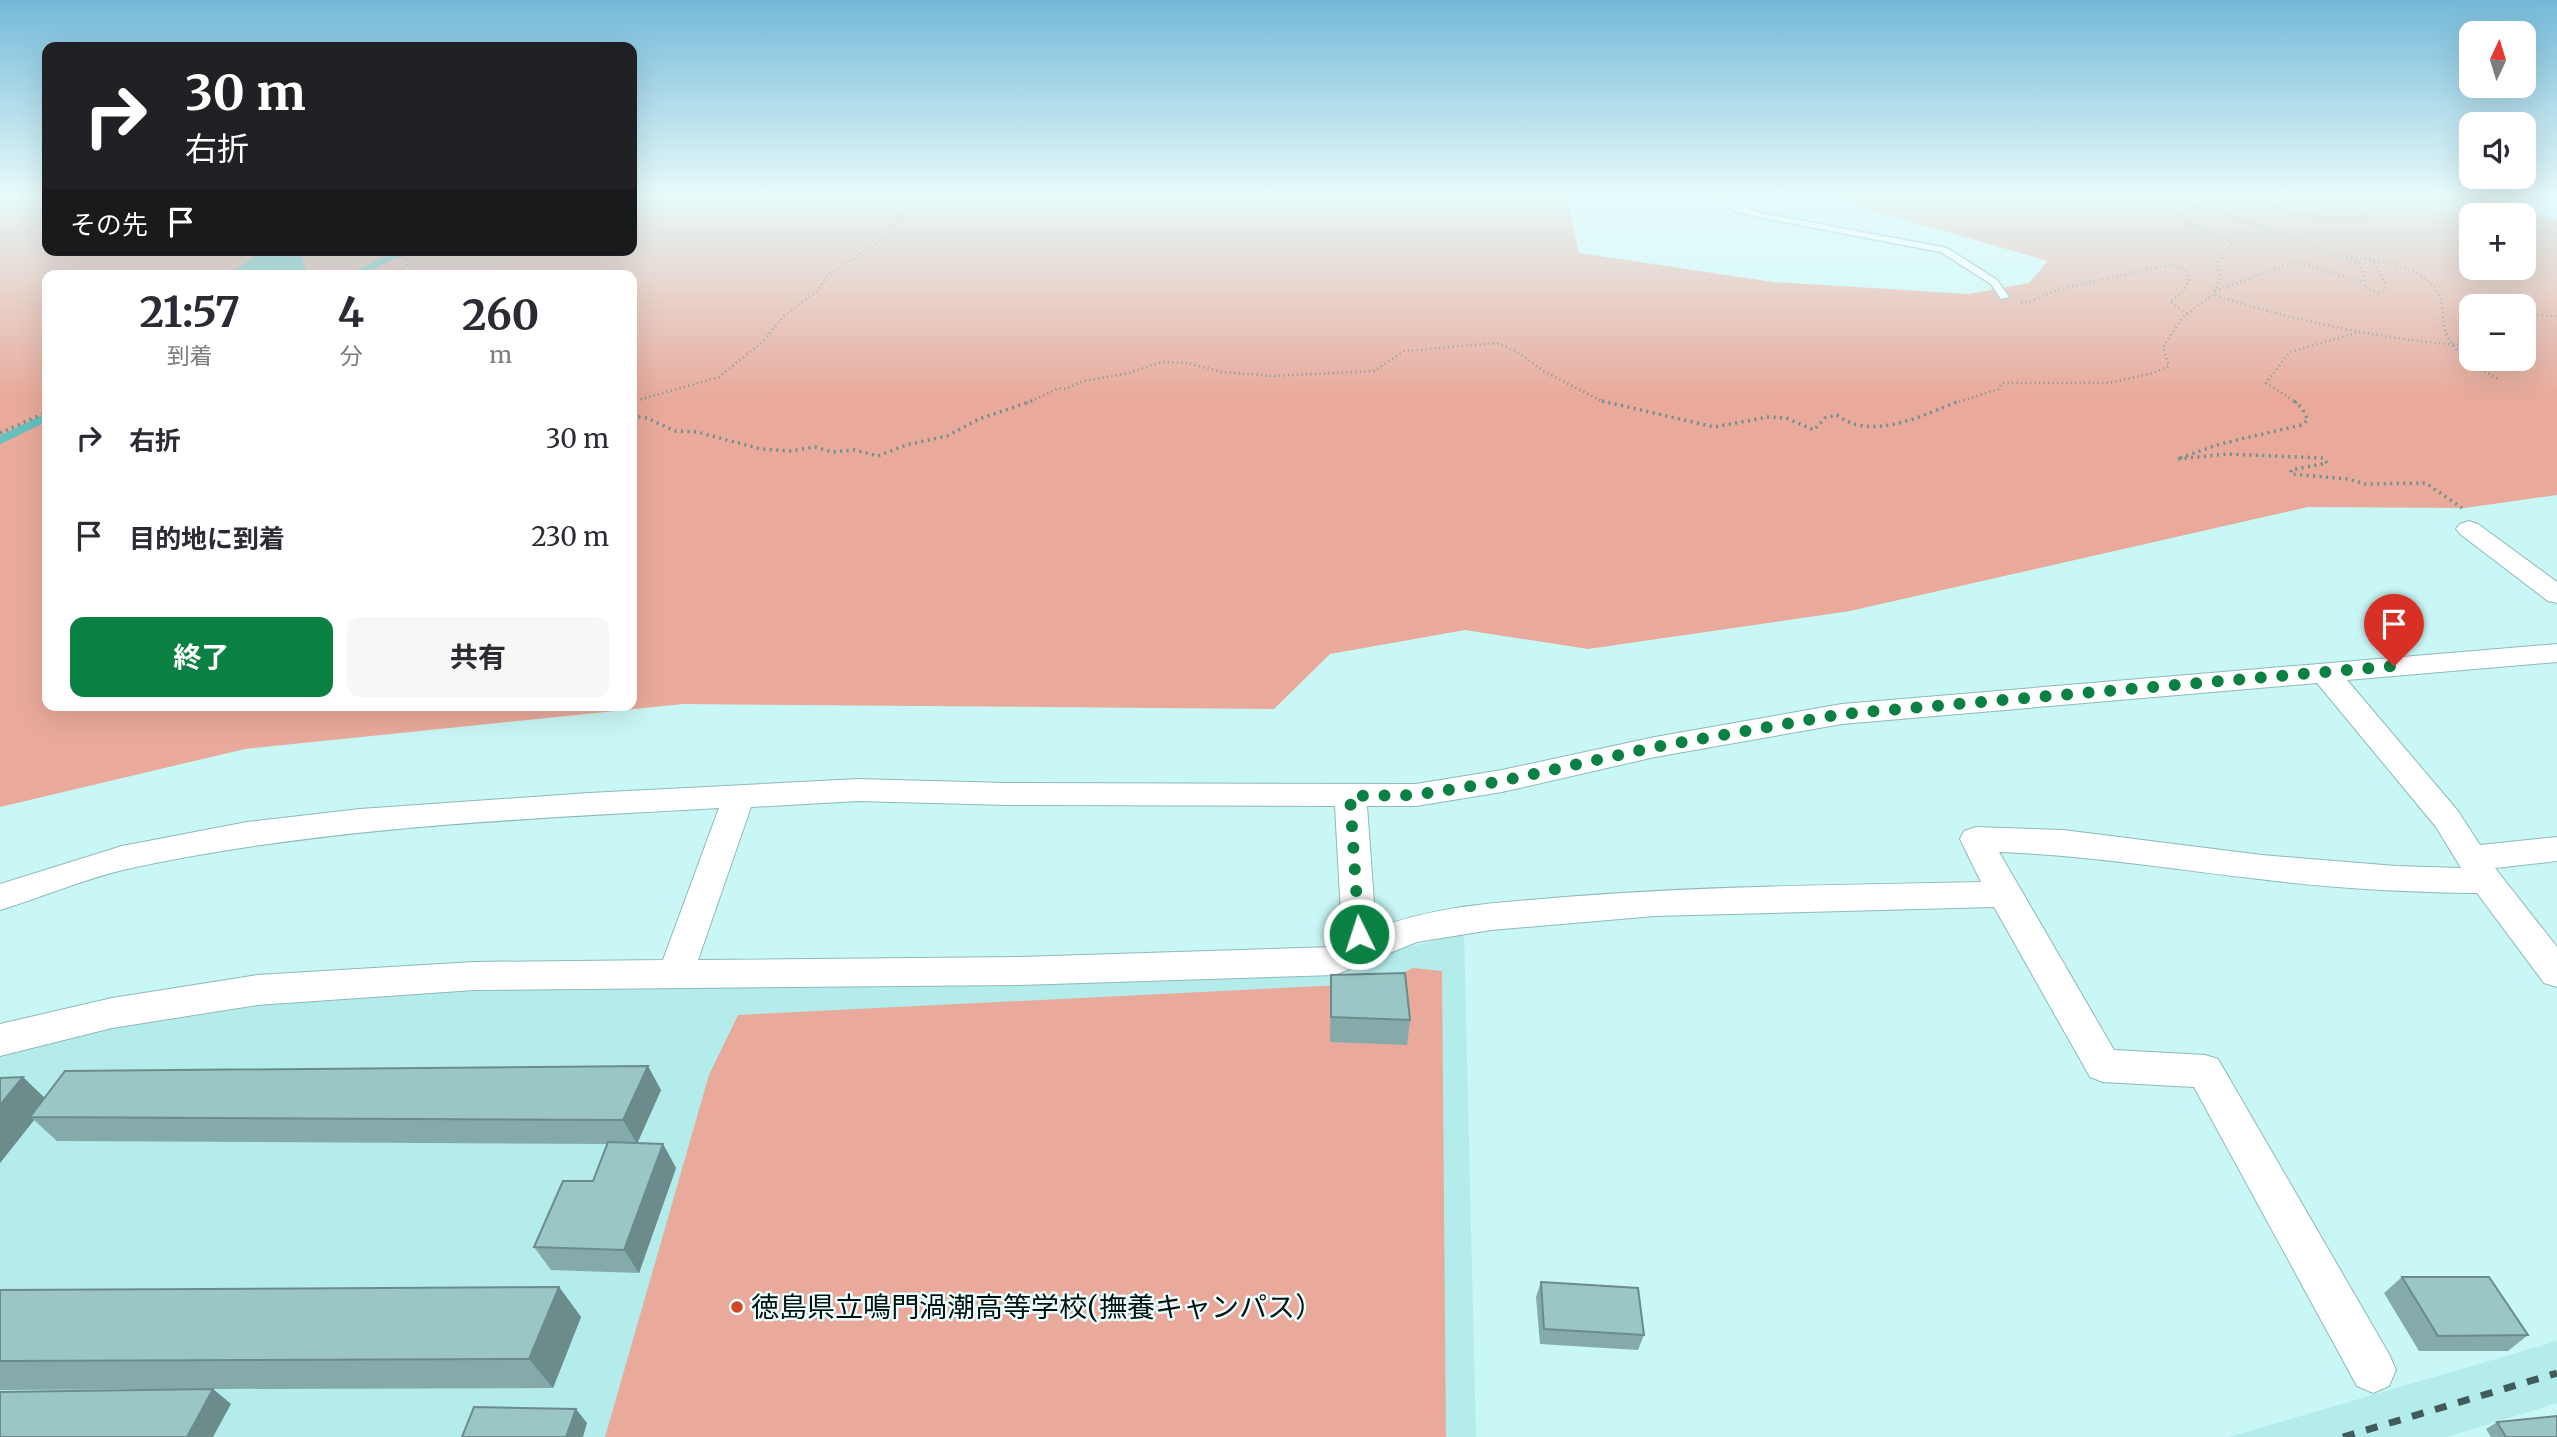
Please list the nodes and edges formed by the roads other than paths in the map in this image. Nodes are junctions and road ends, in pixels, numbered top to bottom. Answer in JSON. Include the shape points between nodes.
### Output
{"nodes":[{"id":1,"x":1963,"y":262,"type":"edge"},
{"id":2,"x":2004,"y":297,"type":"road end"},
{"id":3,"x":2467,"y":520,"type":"road end"},
{"id":4,"x":2557,"y":595,"type":"edge"},
{"id":5,"x":2557,"y":653,"type":"edge"},
{"id":6,"x":2325,"y":673,"type":"junction"},
{"id":7,"x":739,"y":796,"type":"junction"},
{"id":8,"x":1350,"y":796,"type":"junction"},
{"id":9,"x":2557,"y":849,"type":"edge"},
{"id":10,"x":2479,"y":869,"type":"junction"},
{"id":11,"x":2004,"y":894,"type":"junction"},
{"id":12,"x":0,"y":897,"type":"edge"},
{"id":13,"x":1370,"y":948,"type":"junction"},
{"id":14,"x":2557,"y":973,"type":"edge"},
{"id":15,"x":676,"y":975,"type":"junction"},
{"id":16,"x":0,"y":1040,"type":"edge"},
{"id":17,"x":2373,"y":1370,"type":"dead end"}],
"edges":[{"from":1,"to":2,"type":"lane","via":[[1994,282]]},
{"from":3,"to":4,"type":"street"},
{"from":5,"to":6,"type":"street"},
{"from":6,"to":8,"type":"street","via":[[1842,714],[1655,747],[1490,783],[1416,795]]},
{"from":6,"to":10,"type":"street","via":[[2447,819]]},
{"from":7,"to":8,"type":"street","via":[[858,790]]},
{"from":7,"to":12,"type":"street","via":[[360,821],[247,834],[121,858]]},
{"from":7,"to":15,"type":"street"},
{"from":8,"to":13,"type":"street","via":[[1359,934]]},
{"from":9,"to":10,"type":"street"},
{"from":10,"to":11,"type":"street","via":[[2396,879],[2063,842],[1976,839]]},
{"from":10,"to":14,"type":"street"},
{"from":11,"to":13,"type":"street","via":[[1655,903],[1491,917],[1412,929]]},
{"from":11,"to":17,"type":"street","via":[[2103,1066],[2206,1071]]},
{"from":13,"to":15,"type":"street","via":[[1335,961]]},
{"from":15,"to":16,"type":"street","via":[[474,976],[257,990],[112,1013]]}]}
